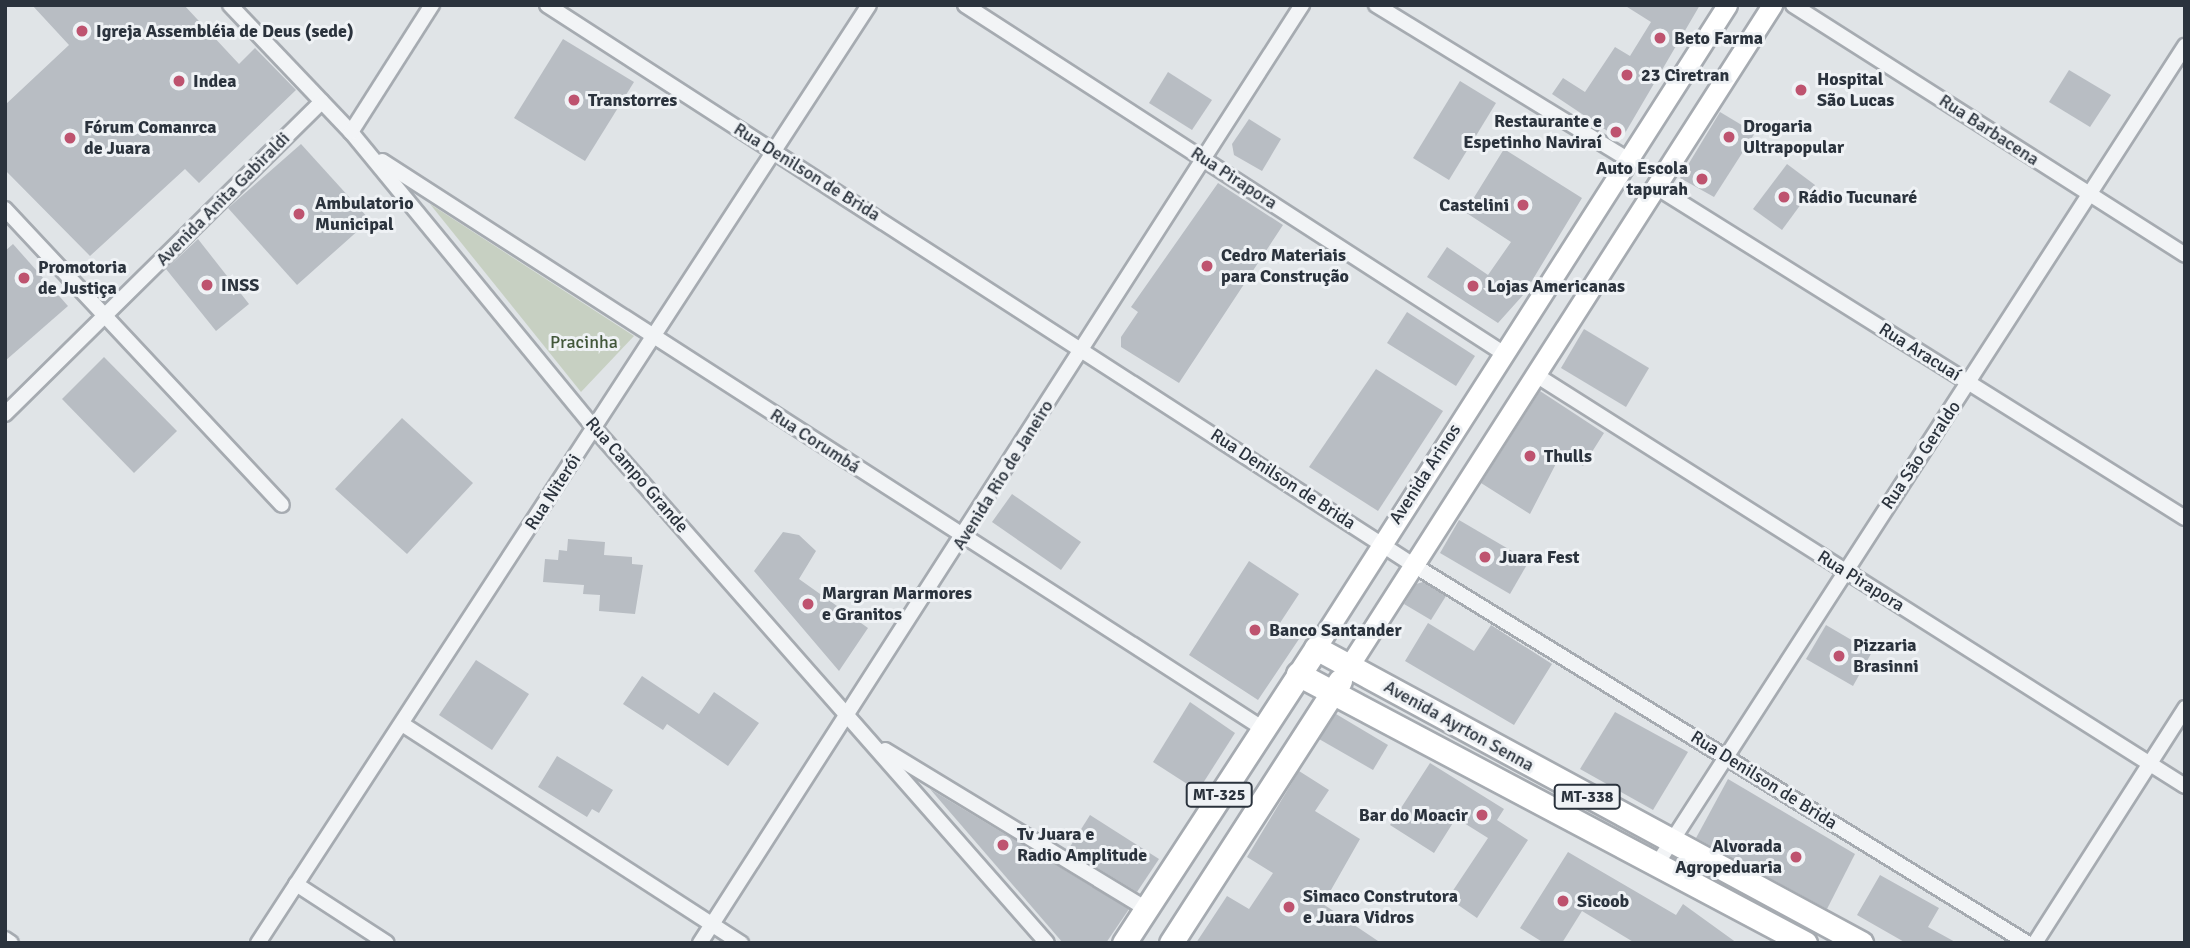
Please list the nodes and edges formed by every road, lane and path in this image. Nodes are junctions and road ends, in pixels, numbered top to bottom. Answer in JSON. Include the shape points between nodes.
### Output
{"nodes":[{"id":1,"x":230,"y":5,"type":"edge"},
{"id":2,"x":432,"y":5,"type":"edge"},
{"id":3,"x":547,"y":5,"type":"edge"},
{"id":4,"x":869,"y":5,"type":"edge"},
{"id":5,"x":965,"y":5,"type":"edge"},
{"id":6,"x":1302,"y":5,"type":"edge"},
{"id":7,"x":1376,"y":5,"type":"edge"},
{"id":8,"x":1727,"y":5,"type":"edge"},
{"id":9,"x":1772,"y":5,"type":"edge"},
{"id":10,"x":1793,"y":5,"type":"edge"},
{"id":11,"x":2185,"y":46,"type":"edge"},
{"id":12,"x":322,"y":101,"type":"junction"},
{"id":13,"x":351,"y":132,"type":"junction"},
{"id":14,"x":775,"y":151,"type":"junction"},
{"id":15,"x":369,"y":153,"type":"junction"},
{"id":16,"x":1204,"y":158,"type":"junction"},
{"id":17,"x":1631,"y":161,"type":"junction"},
{"id":18,"x":1656,"y":187,"type":"junction"},
{"id":19,"x":2090,"y":195,"type":"junction"},
{"id":20,"x":5,"y":209,"type":"edge"},
{"id":21,"x":2185,"y":255,"type":"edge"},
{"id":22,"x":103,"y":317,"type":"junction"},
{"id":23,"x":654,"y":337,"type":"junction"},
{"id":24,"x":1083,"y":347,"type":"junction"},
{"id":25,"x":1503,"y":353,"type":"junction"},
{"id":26,"x":1536,"y":375,"type":"junction"},
{"id":27,"x":1969,"y":383,"type":"junction"},
{"id":28,"x":5,"y":414,"type":"edge"},
{"id":29,"x":595,"y":429,"type":"junction"},
{"id":30,"x":282,"y":505,"type":"dead end"},
{"id":31,"x":2185,"y":517,"type":"edge"},
{"id":32,"x":964,"y":538,"type":"junction"},
{"id":33,"x":1380,"y":544,"type":"junction"},
{"id":34,"x":1415,"y":566,"type":"junction"},
{"id":35,"x":1842,"y":569,"type":"junction"},
{"id":36,"x":1316,"y":648,"type":"junction"},
{"id":37,"x":1349,"y":666,"type":"junction"},
{"id":38,"x":1298,"y":674,"type":"junction"},
{"id":39,"x":1333,"y":692,"type":"junction"},
{"id":40,"x":2185,"y":708,"type":"edge"},
{"id":41,"x":847,"y":714,"type":"junction"},
{"id":42,"x":402,"y":724,"type":"junction"},
{"id":43,"x":1262,"y":728,"type":"junction"},
{"id":44,"x":1479,"y":738,"type":"junction"},
{"id":45,"x":872,"y":742,"type":"junction"},
{"id":46,"x":1726,"y":757,"type":"junction"},
{"id":47,"x":1465,"y":762,"type":"junction"},
{"id":48,"x":2149,"y":764,"type":"junction"},
{"id":49,"x":2185,"y":786,"type":"edge"},
{"id":50,"x":1671,"y":844,"type":"junction"},
{"id":51,"x":1657,"y":864,"type":"junction"},
{"id":52,"x":296,"y":884,"type":"junction"},
{"id":53,"x":1147,"y":909,"type":"junction"},
{"id":54,"x":712,"y":925,"type":"junction"},
{"id":55,"x":5,"y":939,"type":"edge"},
{"id":56,"x":11,"y":943,"type":"edge"},
{"id":57,"x":258,"y":943,"type":"edge"},
{"id":58,"x":387,"y":943,"type":"edge"},
{"id":59,"x":700,"y":943,"type":"edge"},
{"id":60,"x":741,"y":943,"type":"edge"},
{"id":61,"x":1047,"y":943,"type":"edge"},
{"id":62,"x":1124,"y":943,"type":"edge"},
{"id":63,"x":1171,"y":943,"type":"edge"},
{"id":64,"x":1805,"y":943,"type":"edge"},
{"id":65,"x":1861,"y":943,"type":"edge"},
{"id":66,"x":2026,"y":943,"type":"edge"},
{"id":67,"x":2035,"y":943,"type":"edge"}],
"edges":[{"from":1,"to":12,"type":"street","name":"Rua Campo Grande"},
{"from":2,"to":13,"type":"street"},
{"from":3,"to":14,"type":"street","name":"Rua Denilson de Brida"},
{"from":4,"to":14,"type":"street","name":"Rua Niterói"},
{"from":5,"to":16,"type":"street","name":"Rua Pirapora"},
{"from":6,"to":16,"type":"street","name":"Avenida Rio de Janeiro"},
{"from":7,"to":17,"type":"street"},
{"from":8,"to":17,"type":"main road","name":"Avenida Arinos","number":"MT-325"},
{"from":9,"to":18,"type":"main road","number":"MT-325"},
{"from":10,"to":19,"type":"street","name":"Rua Barbacena"},
{"from":11,"to":19,"type":"street","name":"Rua São Geraldo"},
{"from":12,"to":13,"type":"street","name":"Rua Campo Grande"},
{"from":12,"to":22,"type":"street","name":"Avenida Anita Gabiraldi"},
{"from":13,"to":15,"type":"street","name":"Rua Campo Grande"},
{"from":14,"to":23,"type":"street","name":"Rua Niterói"},
{"from":14,"to":24,"type":"street","name":"Rua Denilson de Brida"},
{"from":15,"to":23,"type":"street","name":"Rua Corumbá"},
{"from":15,"to":29,"type":"street","name":"Rua Campo Grande"},
{"from":16,"to":24,"type":"street","name":"Avenida Rio de Janeiro"},
{"from":16,"to":25,"type":"street","name":"Rua Pirapora"},
{"from":17,"to":25,"type":"main road","name":"Avenida Arinos","number":"MT-325"},
{"from":18,"to":26,"type":"main road","number":"MT-325"},
{"from":18,"to":27,"type":"street","name":"Rua Aracuaí"},
{"from":19,"to":21,"type":"street","name":"Rua Barbacena"},
{"from":19,"to":27,"type":"street","name":"Rua São Geraldo"},
{"from":20,"to":22,"type":"street"},
{"from":22,"to":28,"type":"street","name":"Avenida Anita Gabiraldi"},
{"from":22,"to":30,"type":"street"},
{"from":23,"to":29,"type":"street","name":"Rua Niterói"},
{"from":23,"to":32,"type":"street","name":"Rua Corumbá"},
{"from":24,"to":32,"type":"street","name":"Avenida Rio de Janeiro"},
{"from":24,"to":33,"type":"street","name":"Rua Denilson de Brida"},
{"from":25,"to":33,"type":"main road","name":"Avenida Arinos","number":"MT-325"},
{"from":26,"to":34,"type":"main road","number":"MT-325"},
{"from":26,"to":35,"type":"street","name":"Rua Pirapora"},
{"from":27,"to":31,"type":"street","name":"Rua Aracuaí"},
{"from":27,"to":35,"type":"street","name":"Rua São Geraldo"},
{"from":29,"to":41,"type":"street","name":"Rua Campo Grande"},
{"from":29,"to":42,"type":"street","name":"Rua Niterói"},
{"from":32,"to":41,"type":"street","name":"Avenida Rio de Janeiro"},
{"from":32,"to":43,"type":"street","name":"Rua Corumbá"},
{"from":33,"to":34,"type":"street","name":"Rua Denilson de Brida"},
{"from":33,"to":36,"type":"main road","name":"Avenida Arinos","number":"MT-325"},
{"from":34,"to":37,"type":"main road","number":"MT-325"},
{"from":34,"to":46,"type":"street","name":"Rua Denilson de Brida"},
{"from":35,"to":46,"type":"street","name":"Rua São Geraldo"},
{"from":35,"to":48,"type":"street","name":"Rua Pirapora"},
{"from":36,"to":37,"type":"main road","name":"Avenida Ayrton Senna","number":"MT-338"},
{"from":36,"to":38,"type":"main road","name":"Avenida Arinos","number":"MT-325"},
{"from":37,"to":39,"type":"main road","number":"MT-325"},
{"from":37,"to":44,"type":"main road","name":"Avenida Ayrton Senna","number":"MT-338"},
{"from":38,"to":39,"type":"main road","name":"Avenida Ayrton Senna","number":"MT-338"},
{"from":38,"to":43,"type":"main road","name":"Avenida Arinos","number":"MT-325"},
{"from":39,"to":47,"type":"main road","name":"Avenida Ayrton Senna","number":"MT-338"},
{"from":39,"to":63,"type":"main road","number":"MT-325"},
{"from":40,"to":48,"type":"street"},
{"from":41,"to":45,"type":"street","name":"Rua Campo Grande"},
{"from":41,"to":54,"type":"street","name":"Avenida Rio de Janeiro"},
{"from":42,"to":52,"type":"street","name":"Rua Niterói"},
{"from":42,"to":54,"type":"street"},
{"from":43,"to":53,"type":"main road","name":"Avenida Arinos","number":"MT-325"},
{"from":44,"to":47,"type":"main road"},
{"from":44,"to":50,"type":"main road","name":"Avenida Ayrton Senna","number":"MT-338"},
{"from":45,"to":53,"type":"street"},
{"from":45,"to":61,"type":"street","name":"Rua Campo Grande"},
{"from":46,"to":50,"type":"street","name":"Rua São Geraldo"},
{"from":46,"to":66,"type":"street","name":"Rua Denilson de Brida"},
{"from":47,"to":51,"type":"main road","name":"Avenida Ayrton Senna","number":"MT-338"},
{"from":48,"to":49,"type":"street","name":"Rua Pirapora"},
{"from":48,"to":67,"type":"street"},
{"from":50,"to":51,"type":"street","name":"Rua São Geraldo"},
{"from":50,"to":65,"type":"main road","name":"Avenida Ayrton Senna","number":"MT-338"},
{"from":51,"to":64,"type":"main road","name":"Avenida Ayrton Senna","number":"MT-338"},
{"from":52,"to":57,"type":"street","name":"Rua Niterói"},
{"from":52,"to":58,"type":"street"},
{"from":53,"to":62,"type":"main road","name":"Avenida Arinos","number":"MT-325"},
{"from":54,"to":59,"type":"street","name":"Avenida Rio de Janeiro"},
{"from":54,"to":60,"type":"street"},
{"from":55,"to":56,"type":"street"}]}
